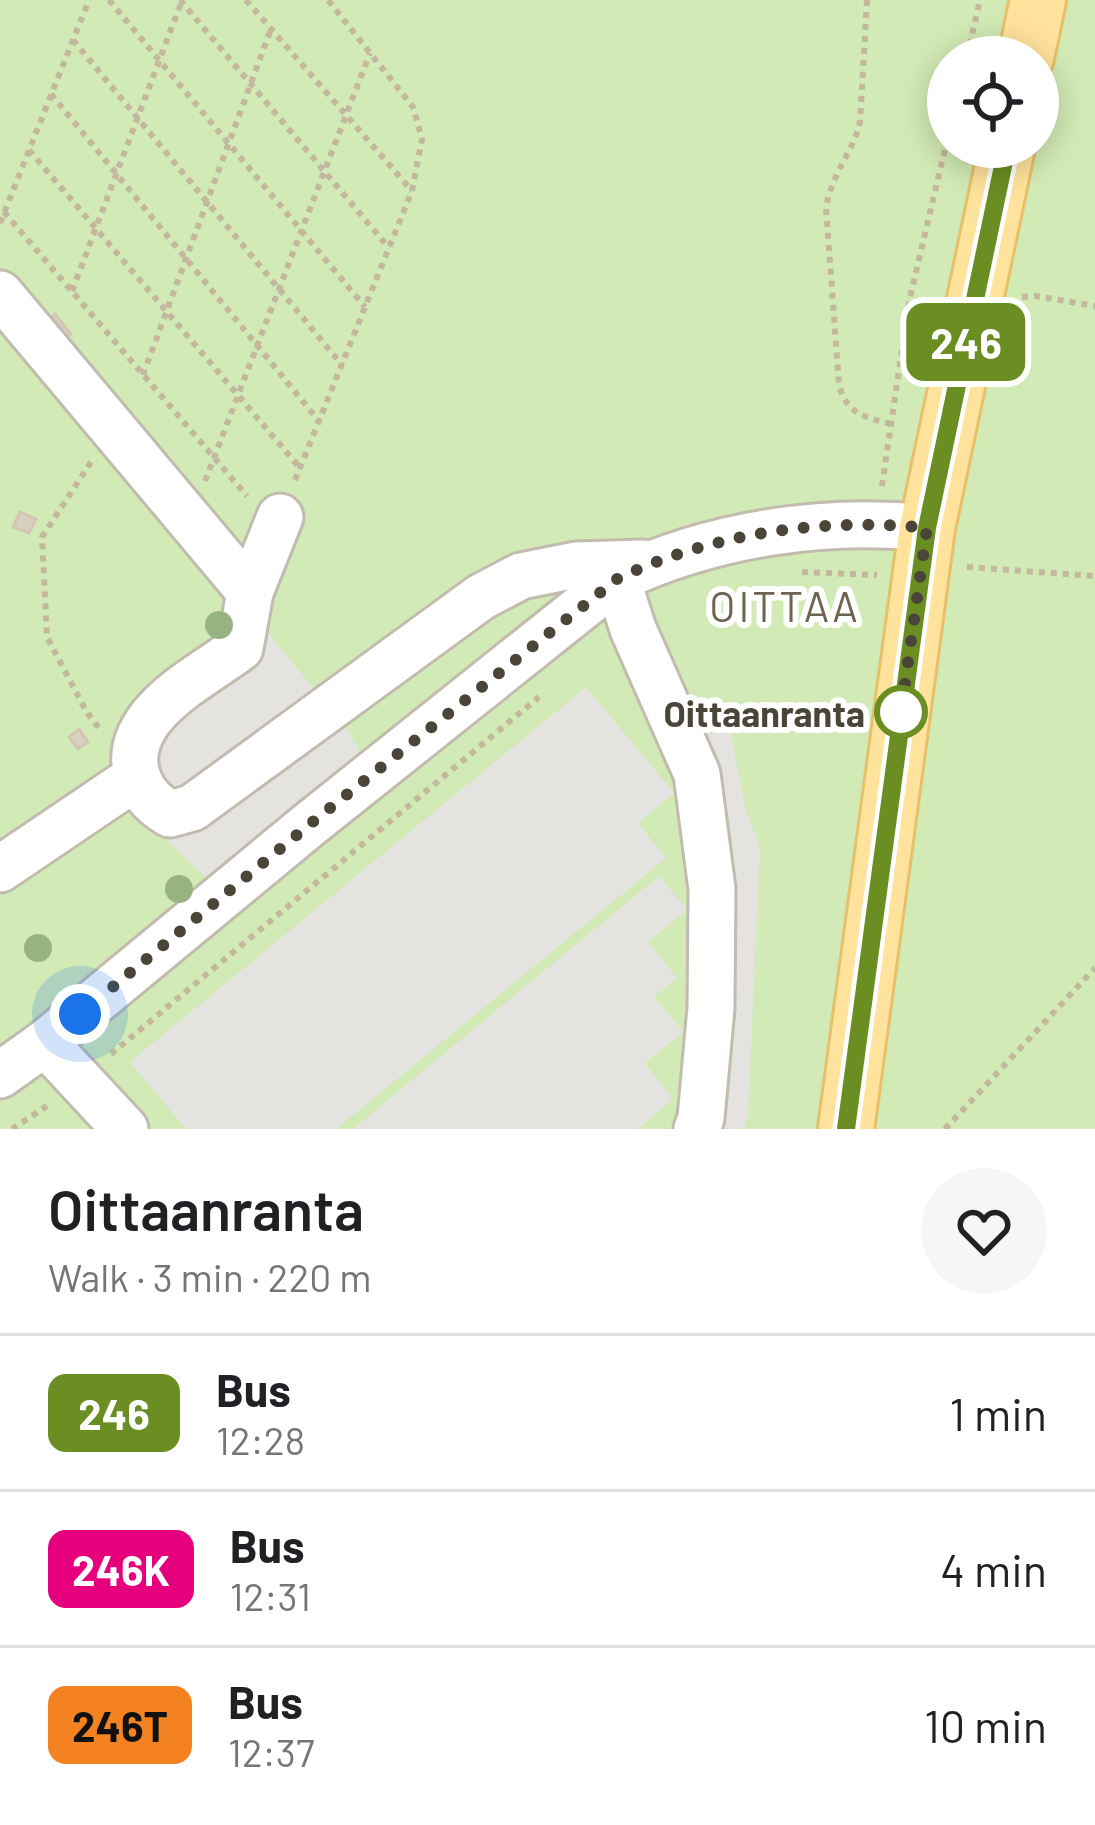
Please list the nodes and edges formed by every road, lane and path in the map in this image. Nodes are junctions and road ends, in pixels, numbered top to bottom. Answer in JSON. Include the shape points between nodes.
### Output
{"nodes":[{"id":1,"x":89,"y":0,"type":"edge"},
{"id":2,"x":109,"y":0,"type":"edge"},
{"id":3,"x":246,"y":0,"type":"edge"},
{"id":4,"x":328,"y":0,"type":"edge"},
{"id":5,"x":867,"y":0,"type":"edge"},
{"id":6,"x":980,"y":0,"type":"edge"},
{"id":7,"x":1038,"y":0,"type":"edge"},
{"id":8,"x":181,"y":1,"type":"edge"},
{"id":9,"x":272,"y":29,"type":"junction"},
{"id":10,"x":972,"y":36,"type":"edge"},
{"id":11,"x":1030,"y":36,"type":"edge"},
{"id":12,"x":73,"y":40,"type":"junction"},
{"id":13,"x":370,"y":53,"type":"junction"},
{"id":14,"x":159,"y":60,"type":"junction"},
{"id":15,"x":252,"y":86,"type":"junction"},
{"id":16,"x":51,"y":94,"type":"junction"},
{"id":17,"x":346,"y":116,"type":"junction"},
{"id":18,"x":136,"y":117,"type":"junction"},
{"id":19,"x":230,"y":144,"type":"junction"},
{"id":20,"x":29,"y":150,"type":"junction"},
{"id":21,"x":940,"y":168,"type":"edge"},
{"id":22,"x":1001,"y":168,"type":"edge"},
{"id":23,"x":324,"y":171,"type":"junction"},
{"id":24,"x":116,"y":174,"type":"junction"},
{"id":25,"x":412,"y":191,"type":"junction"},
{"id":26,"x":207,"y":202,"type":"junction"},
{"id":27,"x":4,"y":212,"type":"junction"},
{"id":28,"x":0,"y":223,"type":"edge"},
{"id":29,"x":96,"y":229,"type":"junction"},
{"id":30,"x":301,"y":230,"type":"junction"},
{"id":31,"x":389,"y":248,"type":"junction"},
{"id":32,"x":185,"y":257,"type":"junction"},
{"id":33,"x":278,"y":290,"type":"junction"},
{"id":34,"x":72,"y":291,"type":"junction"},
{"id":35,"x":0,"y":294,"type":"edge"},
{"id":36,"x":1011,"y":298,"type":"dead end"},
{"id":37,"x":1095,"y":306,"type":"edge"},
{"id":38,"x":365,"y":307,"type":"junction"},
{"id":39,"x":168,"y":313,"type":"junction"},
{"id":40,"x":256,"y":346,"type":"junction"},
{"id":41,"x":342,"y":365,"type":"junction"},
{"id":42,"x":143,"y":374,"type":"junction"},
{"id":43,"x":239,"y":397,"type":"junction"},
{"id":44,"x":319,"y":421,"type":"junction"},
{"id":45,"x":891,"y":424,"type":"junction"},
{"id":46,"x":116,"y":432,"type":"junction"},
{"id":47,"x":215,"y":458,"type":"junction"},
{"id":48,"x":300,"y":468,"type":"junction"},
{"id":49,"x":263,"y":506,"type":"junction"},
{"id":50,"x":189,"y":518,"type":"junction"},
{"id":51,"x":901,"y":547,"type":"junction"},
{"id":52,"x":635,"y":571,"type":"junction"},
{"id":53,"x":784,"y":572,"type":"dead end"},
{"id":54,"x":1095,"y":576,"type":"edge"},
{"id":55,"x":250,"y":592,"type":"junction"},
{"id":56,"x":542,"y":695,"type":"dead end"},
{"id":57,"x":136,"y":777,"type":"junction"},
{"id":58,"x":0,"y":869,"type":"edge"},
{"id":59,"x":1095,"y":968,"type":"edge"},
{"id":60,"x":45,"y":1042,"type":"junction"},
{"id":61,"x":0,"y":1075,"type":"edge"},
{"id":62,"x":80,"y":1080,"type":"junction"},
{"id":63,"x":12,"y":1129,"type":"edge"},
{"id":64,"x":125,"y":1129,"type":"edge"},
{"id":65,"x":697,"y":1129,"type":"edge"},
{"id":66,"x":846,"y":1129,"type":"edge"},
{"id":67,"x":945,"y":1129,"type":"edge"}],
"edges":[{"from":1,"to":12,"type":"path"},
{"from":2,"to":14,"type":"path"},
{"from":3,"to":9,"type":"path"},
{"from":4,"to":13,"type":"path"},
{"from":5,"to":45,"type":"path","via":[[860,122],[826,208],[844,403],[856,415]]},
{"from":6,"to":10,"type":"path"},
{"from":7,"to":11,"type":"main road"},
{"from":8,"to":14,"type":"path"},
{"from":8,"to":15,"type":"path"},
{"from":9,"to":15,"type":"path"},
{"from":9,"to":17,"type":"path"},
{"from":12,"to":16,"type":"path"},
{"from":12,"to":18,"type":"path"},
{"from":13,"to":17,"type":"path"},
{"from":13,"to":25,"type":"path","via":[[420,121]]},
{"from":14,"to":18,"type":"path"},
{"from":14,"to":19,"type":"path"},
{"from":15,"to":19,"type":"path"},
{"from":15,"to":23,"type":"path"},
{"from":16,"to":20,"type":"path"},
{"from":16,"to":24,"type":"path"},
{"from":17,"to":23,"type":"path"},
{"from":17,"to":25,"type":"path"},
{"from":18,"to":24,"type":"path"},
{"from":18,"to":26,"type":"path"},
{"from":19,"to":26,"type":"path"},
{"from":19,"to":30,"type":"path"},
{"from":20,"to":27,"type":"path"},
{"from":20,"to":29,"type":"path"},
{"from":21,"to":45,"type":"path"},
{"from":22,"to":51,"type":"main road"},
{"from":23,"to":30,"type":"path"},
{"from":23,"to":31,"type":"path"},
{"from":24,"to":29,"type":"path"},
{"from":24,"to":32,"type":"path"},
{"from":25,"to":31,"type":"path"},
{"from":26,"to":32,"type":"path"},
{"from":26,"to":33,"type":"path"},
{"from":27,"to":28,"type":"path"},
{"from":27,"to":34,"type":"path"},
{"from":29,"to":34,"type":"path"},
{"from":29,"to":39,"type":"path"},
{"from":30,"to":33,"type":"path"},
{"from":30,"to":38,"type":"path"},
{"from":31,"to":38,"type":"path"},
{"from":32,"to":39,"type":"path"},
{"from":32,"to":40,"type":"path"},
{"from":33,"to":40,"type":"path"},
{"from":33,"to":41,"type":"path"},
{"from":34,"to":42,"type":"path"},
{"from":35,"to":46,"type":"street"},
{"from":36,"to":37,"type":"path"},
{"from":38,"to":41,"type":"path"},
{"from":39,"to":42,"type":"path"},
{"from":39,"to":43,"type":"path"},
{"from":40,"to":43,"type":"path"},
{"from":40,"to":44,"type":"path"},
{"from":41,"to":44,"type":"path"},
{"from":42,"to":47,"type":"path"},
{"from":43,"to":47,"type":"path"},
{"from":43,"to":48,"type":"path"},
{"from":44,"to":48,"type":"path"},
{"from":45,"to":51,"type":"path"},
{"from":46,"to":50,"type":"street"},
{"from":46,"to":57,"type":"path","via":[[42,537],[47,637],[86,710]]},
{"from":47,"to":49,"type":"path"},
{"from":47,"to":50,"type":"path"},
{"from":48,"to":49,"type":"path"},
{"from":49,"to":55,"type":"street"},
{"from":50,"to":55,"type":"street"},
{"from":51,"to":52,"type":"street","via":[[793,528]]},
{"from":51,"to":53,"type":"path"},
{"from":51,"to":54,"type":"path"},
{"from":51,"to":66,"type":"main road"},
{"from":52,"to":57,"type":"street","via":[[576,565],[521,576],[192,808],[170,814],[152,804]]},
{"from":52,"to":60,"type":"street"},
{"from":52,"to":65,"type":"street","via":[[633,629],[697,774],[712,913]]},
{"from":55,"to":57,"type":"street","via":[[240,648],[139,730]]},
{"from":56,"to":62,"type":"path"},
{"from":57,"to":58,"type":"street"},
{"from":59,"to":67,"type":"path"},
{"from":60,"to":61,"type":"street"},
{"from":60,"to":62,"type":"street"},
{"from":62,"to":63,"type":"path"},
{"from":62,"to":64,"type":"street"}]}
